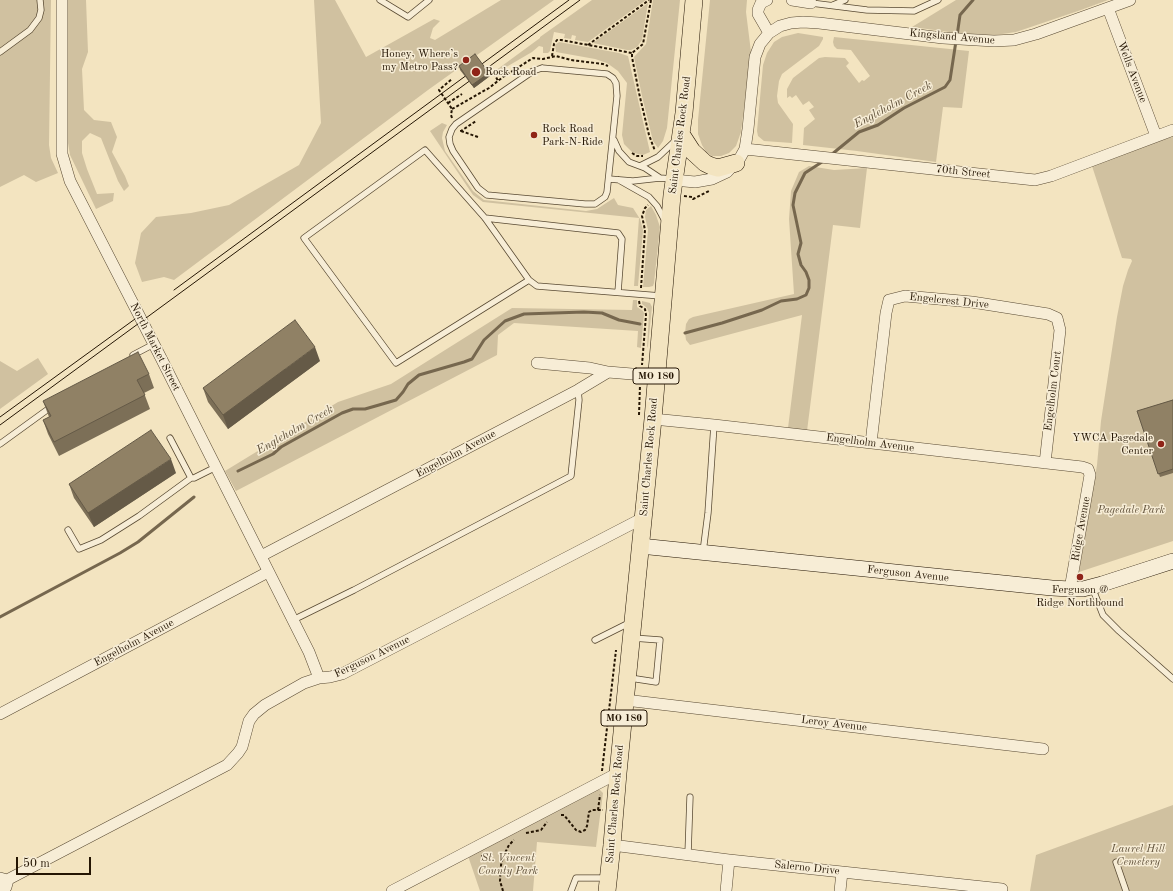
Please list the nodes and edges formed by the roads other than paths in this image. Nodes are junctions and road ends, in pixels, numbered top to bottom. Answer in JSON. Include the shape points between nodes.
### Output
{"nodes":[{"id":1,"x":40,"y":0,"type":"edge"},
{"id":2,"x":62,"y":0,"type":"edge"},
{"id":3,"x":380,"y":0,"type":"edge"},
{"id":4,"x":429,"y":0,"type":"edge"},
{"id":5,"x":694,"y":0,"type":"edge"},
{"id":6,"x":767,"y":0,"type":"edge"},
{"id":7,"x":792,"y":0,"type":"edge"},
{"id":8,"x":845,"y":0,"type":"edge"},
{"id":9,"x":938,"y":0,"type":"edge"},
{"id":10,"x":1130,"y":0,"type":"edge"},
{"id":11,"x":810,"y":2,"type":"joint"},
{"id":12,"x":832,"y":5,"type":"junction"},
{"id":13,"x":1108,"y":8,"type":"junction"},
{"id":14,"x":769,"y":33,"type":"junction"},
{"id":15,"x":0,"y":52,"type":"edge"},
{"id":16,"x":1173,"y":130,"type":"edge"},
{"id":17,"x":681,"y":134,"type":"junction"},
{"id":18,"x":1156,"y":136,"type":"junction"},
{"id":19,"x":613,"y":138,"type":"junction"},
{"id":20,"x":745,"y":149,"type":"junction"},
{"id":21,"x":736,"y":163,"type":"junction"},
{"id":22,"x":640,"y":166,"type":"junction"},
{"id":23,"x":609,"y":179,"type":"junction"},
{"id":24,"x":667,"y":179,"type":"junction"},
{"id":25,"x":619,"y":180,"type":"junction"},
{"id":26,"x":485,"y":218,"type":"junction"},
{"id":27,"x":669,"y":233,"type":"junction"},
{"id":28,"x":528,"y":280,"type":"junction"},
{"id":29,"x":618,"y":292,"type":"junction"},
{"id":30,"x":664,"y":296,"type":"junction"},
{"id":31,"x":1057,"y":318,"type":"joint"},
{"id":32,"x":154,"y":344,"type":"junction"},
{"id":33,"x":127,"y":359,"type":"edge"},
{"id":34,"x":537,"y":363,"type":"dead end"},
{"id":35,"x":608,"y":372,"type":"junction"},
{"id":36,"x":656,"y":376,"type":"junction"},
{"id":37,"x":578,"y":390,"type":"junction"},
{"id":38,"x":54,"y":405,"type":"edge"},
{"id":39,"x":646,"y":418,"type":"junction"},
{"id":40,"x":714,"y":425,"type":"junction"},
{"id":41,"x":170,"y":438,"type":"dead end"},
{"id":42,"x":871,"y":443,"type":"junction"},
{"id":43,"x":0,"y":444,"type":"edge"},
{"id":44,"x":1045,"y":463,"type":"junction"},
{"id":45,"x":216,"y":467,"type":"junction"},
{"id":46,"x":1088,"y":469,"type":"joint"},
{"id":47,"x":191,"y":478,"type":"junction"},
{"id":48,"x":643,"y":518,"type":"junction"},
{"id":49,"x":68,"y":530,"type":"dead end"},
{"id":50,"x":640,"y":546,"type":"junction"},
{"id":51,"x":703,"y":552,"type":"junction"},
{"id":52,"x":261,"y":556,"type":"junction"},
{"id":53,"x":1173,"y":561,"type":"edge"},
{"id":54,"x":268,"y":572,"type":"junction"},
{"id":55,"x":1092,"y":586,"type":"junction"},
{"id":56,"x":1070,"y":589,"type":"junction"},
{"id":57,"x":293,"y":620,"type":"junction"},
{"id":58,"x":633,"y":621,"type":"junction"},
{"id":59,"x":632,"y":638,"type":"junction"},
{"id":60,"x":595,"y":640,"type":"dead end"},
{"id":61,"x":319,"y":678,"type":"junction"},
{"id":62,"x":628,"y":678,"type":"junction"},
{"id":63,"x":1173,"y":679,"type":"edge"},
{"id":64,"x":625,"y":700,"type":"junction"},
{"id":65,"x":0,"y":714,"type":"edge"},
{"id":66,"x":1043,"y":749,"type":"dead end"},
{"id":67,"x":618,"y":773,"type":"junction"},
{"id":68,"x":690,"y":797,"type":"dead end"},
{"id":69,"x":612,"y":845,"type":"junction"},
{"id":70,"x":688,"y":854,"type":"junction"},
{"id":71,"x":729,"y":860,"type":"junction"},
{"id":72,"x":1116,"y":862,"type":"dead end"},
{"id":73,"x":842,"y":872,"type":"junction"},
{"id":74,"x":4,"y":879,"type":"edge"},
{"id":75,"x":608,"y":885,"type":"edge"},
{"id":76,"x":959,"y":888,"type":"edge"},
{"id":77,"x":0,"y":890,"type":"edge"},
{"id":78,"x":1002,"y":890,"type":"dead end"},
{"id":79,"x":392,"y":891,"type":"edge"},
{"id":80,"x":571,"y":891,"type":"edge"},
{"id":81,"x":726,"y":891,"type":"edge"},
{"id":82,"x":840,"y":891,"type":"edge"},
{"id":83,"x":1126,"y":891,"type":"edge"}],
"edges":[{"from":1,"to":15,"type":"lane","via":[[39,18],[30,30]]},
{"from":2,"to":32,"type":"street","name":"North Market Street","via":[[64,164],[70,181]]},
{"from":3,"to":4,"type":"lane","via":[[408,17]]},
{"from":5,"to":17,"type":"main road","name":"Saint Charles Rock Road","number":"MO 180"},
{"from":6,"to":14,"type":"street","via":[[761,3],[758,14]]},
{"from":7,"to":11,"type":"street"},
{"from":8,"to":12,"type":"lane"},
{"from":9,"to":12,"type":"lane","via":[[914,11],[867,10]]},
{"from":10,"to":13,"type":"street","name":"Kingsland Avenue"},
{"from":11,"to":12,"type":"lane"},
{"from":13,"to":14,"type":"street","name":"Kingsland Avenue","via":[[1014,40],[943,38],[803,22],[780,26]]},
{"from":13,"to":18,"type":"street","name":"Wells Avenue"},
{"from":14,"to":20,"type":"street","name":"Kingsland Avenue","via":[[760,44],[755,57]]},
{"from":16,"to":18,"type":"street","name":"70th Street"},
{"from":17,"to":21,"type":"main road","via":[[692,151],[705,163],[718,168]]},
{"from":17,"to":22,"type":"lane","via":[[661,154]]},
{"from":17,"to":24,"type":"main road","name":"Saint Charles Rock Road","number":"MO 180"},
{"from":18,"to":20,"type":"street","name":"70th Street","via":[[1035,180]]},
{"from":19,"to":22,"type":"lane","via":[[624,158]]},
{"from":19,"to":23,"type":"lane"},
{"from":19,"to":23,"type":"lane","via":[[617,89],[613,78],[599,72],[542,68],[532,71],[456,124],[449,136],[453,151],[478,188],[487,195],[590,205],[605,197]]},
{"from":20,"to":21,"type":"street","name":"Kingsland Avenue"},
{"from":21,"to":24,"type":"street","name":"Kingsland Avenue","via":[[727,172],[712,179],[695,182]]},
{"from":22,"to":24,"type":"lane"},
{"from":23,"to":25,"type":"lane"},
{"from":24,"to":25,"type":"lane"},
{"from":24,"to":27,"type":"main road","name":"Saint Charles Rock Road","number":"MO 180"},
{"from":25,"to":27,"type":"lane","via":[[652,200],[663,215]]},
{"from":26,"to":28,"type":"lane"},
{"from":26,"to":28,"type":"lane","via":[[425,150],[304,238],[396,363]]},
{"from":26,"to":29,"type":"lane","via":[[618,233],[622,239]]},
{"from":27,"to":30,"type":"main road","name":"Saint Charles Rock Road","number":"MO 180"},
{"from":28,"to":29,"type":"lane","via":[[537,286]]},
{"from":29,"to":30,"type":"lane"},
{"from":30,"to":36,"type":"main road","name":"Saint Charles Rock Road","number":"MO 180"},
{"from":31,"to":42,"type":"street","name":"Engelcrest Drive","via":[[1048,314],[972,302],[905,296],[889,300]]},
{"from":31,"to":44,"type":"street","name":"Engelholm Court","via":[[1060,330]]},
{"from":32,"to":33,"type":"lane"},
{"from":32,"to":45,"type":"street","name":"North Market Street"},
{"from":34,"to":35,"type":"street"},
{"from":35,"to":36,"type":"street"},
{"from":35,"to":37,"type":"street","name":"Engelholm Avenue"},
{"from":36,"to":39,"type":"main road","name":"Saint Charles Rock Road","number":"MO 180"},
{"from":37,"to":52,"type":"street","name":"Engelholm Avenue"},
{"from":37,"to":57,"type":"lane","via":[[571,476]]},
{"from":38,"to":43,"type":"lane"},
{"from":39,"to":40,"type":"street","name":"Engelholm Avenue"},
{"from":39,"to":48,"type":"main road","name":"Saint Charles Rock Road","number":"MO 180"},
{"from":40,"to":42,"type":"street","name":"Engelholm Avenue"},
{"from":40,"to":51,"type":"lane"},
{"from":41,"to":47,"type":"lane"},
{"from":42,"to":44,"type":"street","name":"Engelholm Avenue"},
{"from":44,"to":46,"type":"street","name":"Engelholm Avenue"},
{"from":45,"to":47,"type":"lane"},
{"from":45,"to":52,"type":"street","name":"North Market Street"},
{"from":46,"to":56,"type":"street","name":"Ridge Avenue","via":[[1090,475]]},
{"from":47,"to":49,"type":"lane","via":[[133,520],[101,540],[80,549]]},
{"from":48,"to":50,"type":"main road","name":"Saint Charles Rock Road","number":"MO 180"},
{"from":48,"to":61,"type":"street","name":"Ferguson Avenue","via":[[342,674]]},
{"from":50,"to":51,"type":"street","name":"Ferguson Avenue"},
{"from":50,"to":58,"type":"main road","name":"Saint Charles Rock Road","number":"MO 180"},
{"from":51,"to":56,"type":"street","name":"Ferguson Avenue"},
{"from":52,"to":54,"type":"street","name":"North Market Street"},
{"from":53,"to":55,"type":"street","name":"Ferguson Avenue"},
{"from":54,"to":57,"type":"street","name":"North Market Street"},
{"from":54,"to":65,"type":"street","name":"Engelholm Avenue"},
{"from":55,"to":56,"type":"street","name":"Ferguson Avenue"},
{"from":55,"to":63,"type":"lane","via":[[1103,615]]},
{"from":57,"to":61,"type":"street","name":"North Market Street"},
{"from":58,"to":59,"type":"main road","name":"Saint Charles Rock Road","number":"MO 180"},
{"from":58,"to":60,"type":"lane"},
{"from":59,"to":62,"type":"main road","name":"Saint Charles Rock Road","number":"MO 180"},
{"from":59,"to":62,"type":"lane","via":[[660,640],[656,682]]},
{"from":61,"to":74,"type":"street","name":"Ferguson Avenue","via":[[304,683],[258,710],[249,721],[242,747],[227,764]]},
{"from":62,"to":64,"type":"main road","name":"Saint Charles Rock Road","number":"MO 180"},
{"from":64,"to":66,"type":"street","name":"Leroy Avenue"},
{"from":64,"to":67,"type":"main road","name":"Saint Charles Rock Road","number":"MO 180"},
{"from":67,"to":69,"type":"main road","name":"Saint Charles Rock Road","number":"MO 180"},
{"from":67,"to":79,"type":"street"},
{"from":68,"to":70,"type":"lane"},
{"from":69,"to":70,"type":"street","name":"Salerno Drive"},
{"from":69,"to":75,"type":"main road","name":"Saint Charles Rock Road","number":"MO 180"},
{"from":70,"to":71,"type":"street","name":"Salerno Drive"},
{"from":71,"to":73,"type":"street","name":"Salerno Drive"},
{"from":71,"to":81,"type":"street"},
{"from":72,"to":83,"type":"lane"},
{"from":73,"to":76,"type":"street","name":"Salerno Drive"},
{"from":73,"to":82,"type":"street"},
{"from":74,"to":77,"type":"street","via":[[6,888]]},
{"from":75,"to":80,"type":"lane","via":[[576,878]]},
{"from":76,"to":78,"type":"street","name":"Salerno Drive"}]}
